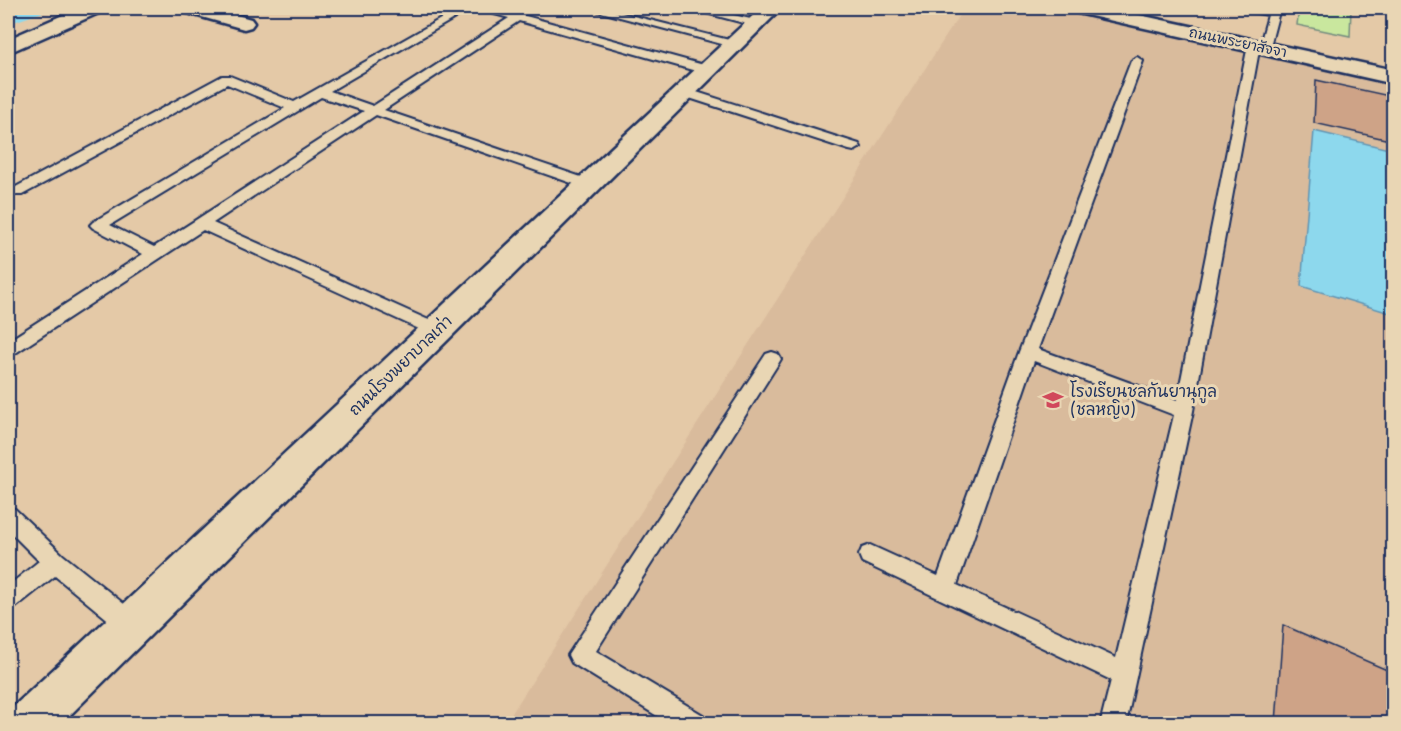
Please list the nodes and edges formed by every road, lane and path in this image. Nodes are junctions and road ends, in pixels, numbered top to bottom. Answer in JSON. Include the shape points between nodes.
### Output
{"nodes":[{"id":1,"x":94,"y":8,"type":"edge"},
{"id":2,"x":191,"y":8,"type":"edge"},
{"id":3,"x":467,"y":8,"type":"edge"},
{"id":4,"x":484,"y":8,"type":"edge"},
{"id":5,"x":591,"y":8,"type":"edge"},
{"id":6,"x":692,"y":8,"type":"edge"},
{"id":7,"x":1082,"y":8,"type":"edge"},
{"id":8,"x":1245,"y":8,"type":"edge"},
{"id":9,"x":1275,"y":10,"type":"edge"},
{"id":10,"x":518,"y":17,"type":"junction"},
{"id":11,"x":761,"y":18,"type":"edge"},
{"id":12,"x":244,"y":23,"type":"dead end"},
{"id":13,"x":8,"y":47,"type":"edge"},
{"id":14,"x":1260,"y":47,"type":"junction"},
{"id":15,"x":1137,"y":61,"type":"dead end"},
{"id":16,"x":707,"y":70,"type":"junction"},
{"id":17,"x":1394,"y":77,"type":"edge"},
{"id":18,"x":320,"y":92,"type":"junction"},
{"id":19,"x":684,"y":92,"type":"junction"},
{"id":20,"x":294,"y":107,"type":"junction"},
{"id":21,"x":374,"y":110,"type":"junction"},
{"id":22,"x":854,"y":147,"type":"dead end"},
{"id":23,"x":588,"y":184,"type":"junction"},
{"id":24,"x":17,"y":192,"type":"dead end"},
{"id":25,"x":201,"y":223,"type":"junction"},
{"id":26,"x":154,"y":253,"type":"junction"},
{"id":27,"x":436,"y":330,"type":"junction"},
{"id":28,"x":8,"y":349,"type":"edge"},
{"id":29,"x":1028,"y":352,"type":"junction"},
{"id":30,"x":772,"y":359,"type":"dead end"},
{"id":31,"x":1184,"y":411,"type":"junction"},
{"id":32,"x":8,"y":516,"type":"edge"},
{"id":33,"x":870,"y":555,"type":"dead end"},
{"id":34,"x":55,"y":562,"type":"junction"},
{"id":35,"x":944,"y":590,"type":"junction"},
{"id":36,"x":8,"y":599,"type":"edge"},
{"id":37,"x":131,"y":624,"type":"junction"},
{"id":38,"x":1124,"y":675,"type":"junction"},
{"id":39,"x":28,"y":723,"type":"edge"},
{"id":40,"x":694,"y":723,"type":"edge"},
{"id":41,"x":1113,"y":723,"type":"edge"}],
"edges":[{"from":1,"to":13,"type":"street"},
{"from":2,"to":12,"type":"street"},
{"from":3,"to":18,"type":"lane"},
{"from":4,"to":10,"type":"lane"},
{"from":5,"to":11,"type":"lane"},
{"from":6,"to":11,"type":"lane"},
{"from":7,"to":14,"type":"street","name":"ถนนพระยาสัจจา"},
{"from":8,"to":9,"type":"lane"},
{"from":9,"to":14,"type":"lane"},
{"from":10,"to":16,"type":"lane"},
{"from":10,"to":21,"type":"lane"},
{"from":11,"to":16,"type":"street","name":"ถนนโรงพยาบาลเก่า"},
{"from":14,"to":17,"type":"street","name":"ถนนพระยาสัจจา"},
{"from":14,"to":31,"type":"lane"},
{"from":15,"to":29,"type":"lane"},
{"from":16,"to":19,"type":"street","name":"ถนนโรงพยาบาลเก่า"},
{"from":18,"to":20,"type":"lane"},
{"from":18,"to":21,"type":"lane"},
{"from":19,"to":22,"type":"lane"},
{"from":19,"to":23,"type":"street","name":"ถนนโรงพยาบาลเก่า"},
{"from":20,"to":24,"type":"lane","via":[[226,79]]},
{"from":20,"to":26,"type":"lane","via":[[98,225]]},
{"from":21,"to":23,"type":"lane"},
{"from":21,"to":25,"type":"lane"},
{"from":23,"to":27,"type":"street","name":"ถนนโรงพยาบาลเก่า"},
{"from":25,"to":26,"type":"lane"},
{"from":25,"to":27,"type":"lane"},
{"from":26,"to":28,"type":"lane"},
{"from":27,"to":37,"type":"street","name":"ถนนโรงพยาบาลเก่า"},
{"from":29,"to":31,"type":"lane"},
{"from":29,"to":35,"type":"lane"},
{"from":30,"to":40,"type":"lane","via":[[579,655]]},
{"from":31,"to":38,"type":"lane"},
{"from":32,"to":34,"type":"lane"},
{"from":33,"to":35,"type":"lane"},
{"from":34,"to":36,"type":"lane"},
{"from":34,"to":37,"type":"lane"},
{"from":35,"to":38,"type":"lane"},
{"from":37,"to":39,"type":"street","name":"ถนนโรงพยาบาลเก่า"},
{"from":38,"to":41,"type":"lane"}]}
